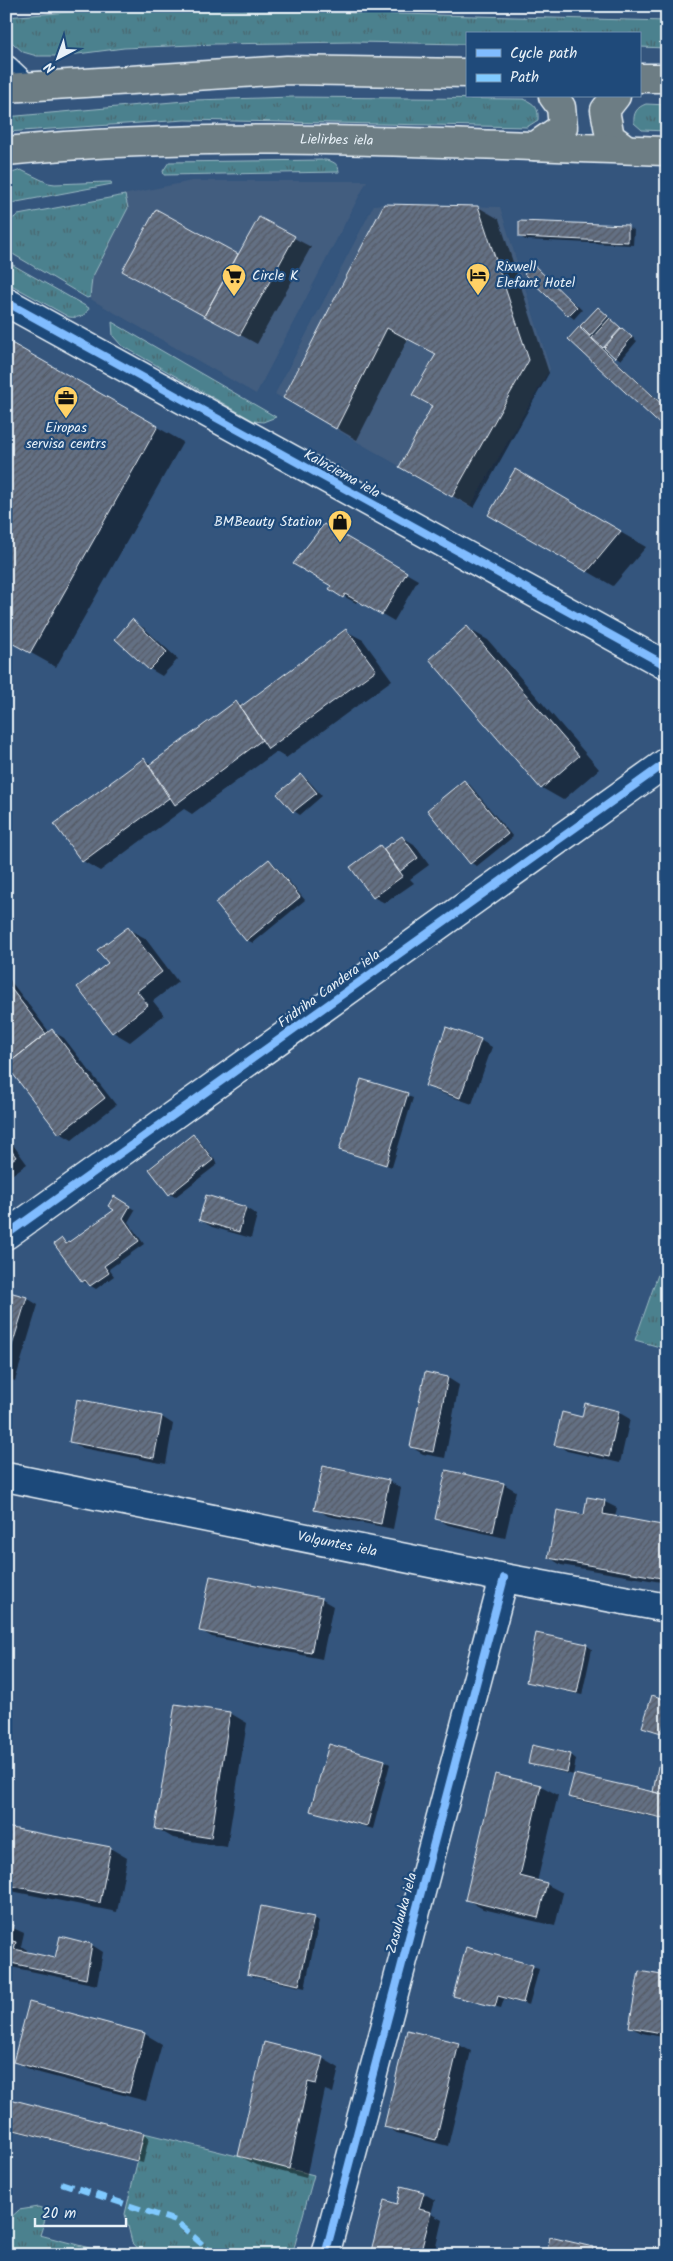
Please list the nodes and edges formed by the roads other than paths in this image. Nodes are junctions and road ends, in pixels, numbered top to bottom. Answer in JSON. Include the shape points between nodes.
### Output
{"nodes":[{"id":1,"x":466,"y":73,"type":"edge"},
{"id":2,"x":640,"y":78,"type":"edge"},
{"id":3,"x":667,"y":78,"type":"edge"},
{"id":4,"x":12,"y":82,"type":"edge"},
{"id":5,"x":555,"y":98,"type":"edge"},
{"id":6,"x":614,"y":98,"type":"edge"},
{"id":7,"x":536,"y":146,"type":"junction"},
{"id":8,"x":626,"y":149,"type":"junction"},
{"id":9,"x":667,"y":150,"type":"edge"},
{"id":10,"x":12,"y":154,"type":"edge"},
{"id":11,"x":6,"y":302,"type":"edge"},
{"id":12,"x":667,"y":666,"type":"edge"},
{"id":13,"x":667,"y":762,"type":"edge"},
{"id":14,"x":6,"y":1235,"type":"edge"},
{"id":15,"x":6,"y":1477,"type":"edge"},
{"id":16,"x":504,"y":1578,"type":"junction"},
{"id":17,"x":667,"y":1608,"type":"edge"},
{"id":18,"x":324,"y":2255,"type":"edge"}],
"edges":[{"from":1,"to":4,"type":"main road","via":[[287,70]]},
{"from":2,"to":3,"type":"main road"},
{"from":5,"to":7,"type":"main road","via":[[561,106],[563,127]]},
{"from":6,"to":8,"type":"main road","via":[[605,110],[610,138]]},
{"from":7,"to":8,"type":"main road","name":"Lielirbes iela"},
{"from":7,"to":10,"type":"main road","name":"Lielirbes iela","via":[[393,140],[196,140]]},
{"from":8,"to":9,"type":"main road","name":"Lielirbes iela"},
{"from":11,"to":12,"type":"street","name":"Kalnciema iela"},
{"from":13,"to":14,"type":"street","name":"Fridriha Candera iela"},
{"from":15,"to":16,"type":"street","name":"Volguntes iela"},
{"from":16,"to":17,"type":"street","name":"Volguntes iela"},
{"from":16,"to":18,"type":"street","name":"Zasulauka iela"}]}
